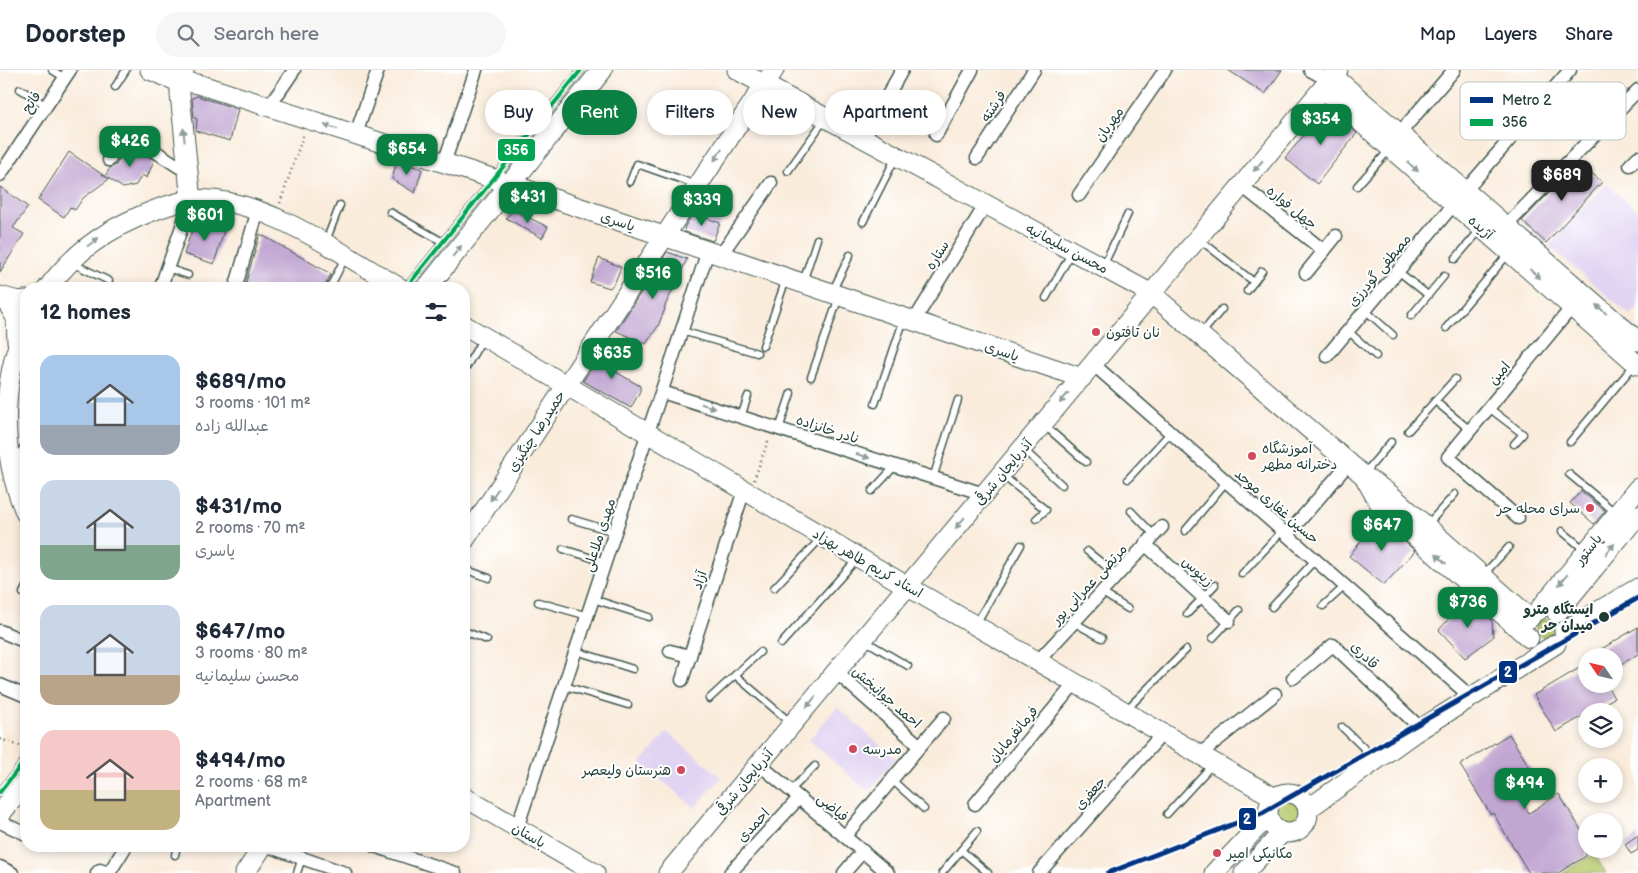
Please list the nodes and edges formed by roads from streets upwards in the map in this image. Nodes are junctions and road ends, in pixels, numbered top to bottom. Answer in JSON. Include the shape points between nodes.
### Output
{"nodes":[{"id":1,"x":150,"y":70,"type":"edge"},
{"id":2,"x":294,"y":70,"type":"edge"},
{"id":3,"x":378,"y":70,"type":"edge"},
{"id":4,"x":476,"y":70,"type":"edge"},
{"id":5,"x":602,"y":70,"type":"edge"},
{"id":6,"x":737,"y":70,"type":"edge"},
{"id":7,"x":902,"y":70,"type":"edge"},
{"id":8,"x":972,"y":70,"type":"edge"},
{"id":9,"x":1034,"y":70,"type":"edge"},
{"id":10,"x":1165,"y":70,"type":"edge"},
{"id":11,"x":1310,"y":70,"type":"edge"},
{"id":12,"x":1454,"y":70,"type":"edge"},
{"id":13,"x":1570,"y":70,"type":"edge"},
{"id":14,"x":68,"y":74,"type":"edge"},
{"id":15,"x":182,"y":76,"type":"edge"},
{"id":16,"x":769,"y":77,"type":"edge"},
{"id":17,"x":1331,"y":79,"type":"edge"},
{"id":18,"x":1560,"y":82,"type":"edge"},
{"id":19,"x":1638,"y":90,"type":"edge"},
{"id":20,"x":1626,"y":102,"type":"edge"},
{"id":21,"x":269,"y":106,"type":"junction"},
{"id":22,"x":946,"y":117,"type":"edge"},
{"id":23,"x":356,"y":134,"type":"junction"},
{"id":24,"x":864,"y":138,"type":"junction"},
{"id":25,"x":1509,"y":140,"type":"edge"},
{"id":26,"x":1589,"y":140,"type":"edge"},
{"id":27,"x":1395,"y":141,"type":"junction"},
{"id":28,"x":976,"y":158,"type":"dead end"},
{"id":29,"x":109,"y":160,"type":"dead end"},
{"id":30,"x":444,"y":163,"type":"junction"},
{"id":31,"x":187,"y":172,"type":"junction"},
{"id":32,"x":0,"y":175,"type":"edge"},
{"id":33,"x":502,"y":182,"type":"junction"},
{"id":34,"x":771,"y":183,"type":"dead end"},
{"id":35,"x":1242,"y":186,"type":"junction"},
{"id":36,"x":1079,"y":195,"type":"dead end"},
{"id":37,"x":1460,"y":197,"type":"junction"},
{"id":38,"x":191,"y":200,"type":"junction"},
{"id":39,"x":986,"y":204,"type":"junction"},
{"id":40,"x":266,"y":213,"type":"junction"},
{"id":41,"x":1506,"y":226,"type":"junction"},
{"id":42,"x":1336,"y":236,"type":"dead end"},
{"id":43,"x":664,"y":237,"type":"junction"},
{"id":44,"x":1324,"y":251,"type":"junction"},
{"id":45,"x":714,"y":254,"type":"junction"},
{"id":46,"x":1306,"y":273,"type":"dead end"},
{"id":47,"x":53,"y":282,"type":"edge"},
{"id":48,"x":162,"y":282,"type":"edge"},
{"id":49,"x":238,"y":282,"type":"edge"},
{"id":50,"x":391,"y":282,"type":"edge"},
{"id":51,"x":431,"y":282,"type":"edge"},
{"id":52,"x":1152,"y":294,"type":"junction"},
{"id":53,"x":2,"y":297,"type":"edge"},
{"id":54,"x":20,"y":299,"type":"edge"},
{"id":55,"x":1572,"y":308,"type":"junction"},
{"id":56,"x":909,"y":319,"type":"junction"},
{"id":57,"x":470,"y":329,"type":"edge"},
{"id":58,"x":20,"y":338,"type":"edge"},
{"id":59,"x":1638,"y":341,"type":"edge"},
{"id":60,"x":17,"y":345,"type":"junction"},
{"id":61,"x":1327,"y":356,"type":"dead end"},
{"id":62,"x":1637,"y":364,"type":"edge"},
{"id":63,"x":1087,"y":371,"type":"junction"},
{"id":64,"x":566,"y":386,"type":"junction"},
{"id":65,"x":662,"y":392,"type":"junction"},
{"id":66,"x":648,"y":434,"type":"junction"},
{"id":67,"x":20,"y":458,"type":"edge"},
{"id":68,"x":1356,"y":469,"type":"junction"},
{"id":69,"x":10,"y":473,"type":"junction"},
{"id":70,"x":1638,"y":488,"type":"edge"},
{"id":71,"x":746,"y":492,"type":"junction"},
{"id":72,"x":984,"y":494,"type":"junction"},
{"id":73,"x":8,"y":497,"type":"edge"},
{"id":74,"x":20,"y":508,"type":"edge"},
{"id":75,"x":1638,"y":515,"type":"edge"},
{"id":76,"x":1518,"y":518,"type":"dead end"},
{"id":77,"x":1158,"y":531,"type":"road end"},
{"id":78,"x":470,"y":532,"type":"edge"},
{"id":79,"x":1284,"y":533,"type":"junction"},
{"id":80,"x":1145,"y":544,"type":"junction"},
{"id":81,"x":907,"y":586,"type":"junction"},
{"id":82,"x":1638,"y":588,"type":"edge"},
{"id":83,"x":1534,"y":614,"type":"junction"},
{"id":84,"x":1229,"y":621,"type":"road end"},
{"id":85,"x":0,"y":631,"type":"edge"},
{"id":86,"x":1550,"y":631,"type":"junction"},
{"id":87,"x":20,"y":639,"type":"edge"},
{"id":88,"x":670,"y":650,"type":"dead end"},
{"id":89,"x":690,"y":656,"type":"junction"},
{"id":90,"x":1038,"y":662,"type":"junction"},
{"id":91,"x":836,"y":672,"type":"junction"},
{"id":92,"x":1293,"y":678,"type":"dead end"},
{"id":93,"x":682,"y":680,"type":"dead end"},
{"id":94,"x":1075,"y":683,"type":"junction"},
{"id":95,"x":0,"y":685,"type":"edge"},
{"id":96,"x":1463,"y":690,"type":"junction"},
{"id":97,"x":20,"y":693,"type":"edge"},
{"id":98,"x":1274,"y":694,"type":"dead end"},
{"id":99,"x":944,"y":718,"type":"dead end"},
{"id":100,"x":1414,"y":722,"type":"junction"},
{"id":101,"x":1163,"y":733,"type":"junction"},
{"id":102,"x":920,"y":746,"type":"junction"},
{"id":103,"x":1207,"y":758,"type":"junction"},
{"id":104,"x":758,"y":764,"type":"junction"},
{"id":105,"x":20,"y":789,"type":"edge"},
{"id":106,"x":795,"y":794,"type":"junction"},
{"id":107,"x":1275,"y":798,"type":"junction"},
{"id":108,"x":470,"y":801,"type":"edge"},
{"id":109,"x":974,"y":804,"type":"dead end"},
{"id":110,"x":1306,"y":804,"type":"junction"},
{"id":111,"x":0,"y":814,"type":"edge"},
{"id":112,"x":1268,"y":816,"type":"junction"},
{"id":113,"x":0,"y":822,"type":"edge"},
{"id":114,"x":517,"y":828,"type":"junction"},
{"id":115,"x":20,"y":831,"type":"edge"},
{"id":116,"x":1282,"y":833,"type":"junction"},
{"id":117,"x":845,"y":836,"type":"junction"},
{"id":118,"x":122,"y":852,"type":"edge"},
{"id":119,"x":264,"y":852,"type":"edge"},
{"id":120,"x":283,"y":852,"type":"edge"},
{"id":121,"x":392,"y":852,"type":"edge"},
{"id":122,"x":863,"y":852,"type":"junction"},
{"id":123,"x":0,"y":867,"type":"edge"},
{"id":124,"x":12,"y":873,"type":"edge"},
{"id":125,"x":97,"y":873,"type":"edge"},
{"id":126,"x":246,"y":873,"type":"edge"},
{"id":127,"x":345,"y":873,"type":"edge"},
{"id":128,"x":455,"y":873,"type":"edge"},
{"id":129,"x":595,"y":873,"type":"edge"},
{"id":130,"x":668,"y":873,"type":"edge"},
{"id":131,"x":730,"y":873,"type":"edge"},
{"id":132,"x":844,"y":873,"type":"edge"},
{"id":133,"x":888,"y":873,"type":"edge"},
{"id":134,"x":1039,"y":873,"type":"edge"},
{"id":135,"x":1214,"y":873,"type":"edge"},
{"id":136,"x":1244,"y":873,"type":"edge"}],
"edges":[{"from":1,"to":15,"type":"street","name":"یاسری"},
{"from":2,"to":21,"type":"street"},
{"from":3,"to":23,"type":"street"},
{"from":4,"to":30,"type":"street"},
{"from":5,"to":33,"type":"main road"},
{"from":6,"to":16,"type":"street","name":"محسن سلیمانیه"},
{"from":7,"to":24,"type":"street"},
{"from":8,"to":22,"type":"street"},
{"from":9,"to":28,"type":"street","name":"فرشته"},
{"from":10,"to":36,"type":"street","name":"مهربان"},
{"from":11,"to":17,"type":"street"},
{"from":12,"to":27,"type":"street"},
{"from":13,"to":18,"type":"street","name":"مصطفی گودرزی"},
{"from":14,"to":32,"type":"street","name":"فاتح"},
{"from":15,"to":21,"type":"street","name":"یاسری"},
{"from":31,"to":15,"type":"street","one_way":true},
{"from":16,"to":24,"type":"street","name":"محسن سلیمانیه","via":[[826,118]]},
{"from":16,"to":43,"type":"street","name":"حمیدرضا چنگیزی","one_way":true},
{"from":17,"to":27,"type":"street","name":"آژیده"},
{"from":17,"to":35,"type":"street","name":"آذربایجان شرقی","one_way":true},
{"from":19,"to":20,"type":"street"},
{"from":23,"to":21,"type":"street","name":"یاسری","one_way":true},
{"from":23,"to":30,"type":"street","name":"یاسری"},
{"from":24,"to":39,"type":"street","name":"محسن سلیمانیه"},
{"from":25,"to":37,"type":"street","name":"مصطفی گودرزی"},
{"from":26,"to":41,"type":"street"},
{"from":27,"to":37,"type":"street","name":"آژیده"},
{"from":29,"to":31,"type":"street","via":[[127,133]]},
{"from":30,"to":33,"type":"street","name":"یاسری"},
{"from":31,"to":38,"type":"street"},
{"from":33,"to":43,"type":"street","name":"یاسری"},
{"from":51,"to":33,"type":"main road","one_way":true},
{"from":34,"to":45,"type":"street","name":"مهدی ملاعلی"},
{"from":35,"to":44,"type":"street","name":"چهل فواره"},
{"from":35,"to":52,"type":"street","name":"آذربایجان شرقی"},
{"from":37,"to":41,"type":"street","name":"آژیده"},
{"from":37,"to":55,"type":"street","name":"آژیده","one_way":true,"via":[[1482,228]]},
{"from":37,"to":61,"type":"street","name":"مصطفی گودرزی"},
{"from":38,"to":40,"type":"street","via":[[220,201]]},
{"from":47,"to":38,"type":"street","one_way":true,"via":[[69,262],[108,231],[160,208]]},
{"from":38,"to":48,"type":"street"},
{"from":39,"to":52,"type":"street","name":"محسن سلیمانیه"},
{"from":39,"to":56,"type":"street","name":"ستاره"},
{"from":40,"to":49,"type":"street"},
{"from":40,"to":50,"type":"street"},
{"from":59,"to":41,"type":"street","name":"آژیده","one_way":true},
{"from":42,"to":44,"type":"street"},
{"from":43,"to":45,"type":"street","name":"یاسری"},
{"from":43,"to":64,"type":"street","name":"حمیدرضا چنگیزی"},
{"from":44,"to":46,"type":"street"},
{"from":45,"to":56,"type":"street","name":"یاسری"},
{"from":45,"to":65,"type":"street","name":"مهدی ملاعلی","via":[[682,331]]},
{"from":52,"to":63,"type":"street","name":"آذربایجان شرقی"},
{"from":52,"to":68,"type":"street","name":"محسن سلیمانیه"},
{"from":53,"to":54,"type":"street"},
{"from":53,"to":60,"type":"street","via":[[16,318]]},
{"from":55,"to":62,"type":"street","name":"آژیده"},
{"from":55,"to":76,"type":"street","name":"امین","via":[[1448,458]]},
{"from":56,"to":63,"type":"street","name":"یاسری"},
{"from":57,"to":64,"type":"street","name":"استاد کریم طاهر بهزاد"},
{"from":58,"to":60,"type":"street"},
{"from":60,"to":69,"type":"street","via":[[4,404]]},
{"from":63,"to":72,"type":"street","name":"آذربایجان شرقی","one_way":true},
{"from":63,"to":79,"type":"street","name":"حسین غفاری موحد","via":[[1170,433]]},
{"from":64,"to":66,"type":"street","name":"استاد کریم طاهر بهزاد"},
{"from":64,"to":78,"type":"street","name":"حمیدرضا چنگیزی","one_way":true},
{"from":65,"to":66,"type":"street","name":"مهدی ملاعلی"},
{"from":65,"to":72,"type":"street","name":"نادر خانزاده","one_way":true},
{"from":66,"to":71,"type":"street","name":"استاد کریم طاهر بهزاد"},
{"from":66,"to":114,"type":"street","name":"مهدی ملاعلی"},
{"from":67,"to":69,"type":"street"},
{"from":68,"to":79,"type":"street"},
{"from":68,"to":83,"type":"street","name":"محسن سلیمانیه","via":[[1391,495],[1482,576]]},
{"from":86,"to":68,"type":"street","name":"محسن سلیمانیه","one_way":true,"via":[[1381,506]]},
{"from":69,"to":73,"type":"street"},
{"from":70,"to":83,"type":"street","name":"پاستور","one_way":true},
{"from":71,"to":81,"type":"street","name":"استاد کریم طاهر بهزاد"},
{"from":71,"to":89,"type":"street","name":"آزاد"},
{"from":72,"to":81,"type":"street","name":"آذربایجان شرقی","one_way":true},
{"from":73,"to":74,"type":"street"},
{"from":86,"to":75,"type":"street","name":"پاستور","one_way":true},
{"from":77,"to":80,"type":"street","name":"مرتضی عمرانی پور"},
{"from":79,"to":96,"type":"street","name":"حسین غفاری موحد"},
{"from":80,"to":84,"type":"street","name":"زینوس"},
{"from":80,"to":90,"type":"street","name":"مرتضی عمرانی پور"},
{"from":81,"to":90,"type":"street","name":"استاد کریم طاهر بهزاد"},
{"from":81,"to":91,"type":"street","name":"آذربایجان شرقی"},
{"from":82,"to":86,"type":"street","via":[[1586,619]]},
{"from":83,"to":86,"type":"street","via":[[1548,610]]},
{"from":83,"to":86,"type":"street","via":[[1527,628]]},
{"from":85,"to":87,"type":"street"},
{"from":86,"to":96,"type":"street"},
{"from":86,"to":110,"type":"street","via":[[1414,733]]},
{"from":88,"to":89,"type":"street"},
{"from":89,"to":93,"type":"street","name":"آزاد"},
{"from":90,"to":94,"type":"street","name":"استاد کریم طاهر بهزاد"},
{"from":91,"to":102,"type":"street","name":"احمد جوانبخش"},
{"from":91,"to":104,"type":"street","name":"آذربایجان شرقی","one_way":true},
{"from":92,"to":100,"type":"street","name":"قادری","via":[[1333,645]]},
{"from":94,"to":101,"type":"street","name":"استاد کریم طاهر بهزاد"},
{"from":94,"to":109,"type":"street","name":"فرمانفرمایان"},
{"from":95,"to":97,"type":"street"},
{"from":96,"to":100,"type":"street"},
{"from":98,"to":103,"type":"street"},
{"from":99,"to":102,"type":"street"},
{"from":100,"to":110,"type":"street"},
{"from":101,"to":103,"type":"street","name":"استاد کریم طاهر بهزاد"},
{"from":101,"to":134,"type":"street","name":"جعفری"},
{"from":102,"to":117,"type":"street","name":"احمد جوانبخش"},
{"from":103,"to":107,"type":"street","name":"استاد کریم طاهر بهزاد"},
{"from":104,"to":106,"type":"street","name":"فیاضی"},
{"from":104,"to":130,"type":"street","name":"آذربایجان شرقی"},
{"from":105,"to":111,"type":"main road"},
{"from":106,"to":117,"type":"street","name":"فیاضی"},
{"from":106,"to":131,"type":"street","name":"احمدی"},
{"from":107,"to":110,"type":"street","via":[[1287,793],[1300,796]]},
{"from":107,"to":112,"type":"street","via":[[1270,803]]},
{"from":108,"to":114,"type":"street","name":"باستان"},
{"from":110,"to":116,"type":"street","via":[[1309,815],[1304,826],[1294,833]]},
{"from":112,"to":116,"type":"street","via":[[1273,827]]},
{"from":112,"to":135,"type":"street"},
{"from":113,"to":115,"type":"street"},
{"from":114,"to":129,"type":"street","name":"باستان"},
{"from":116,"to":136,"type":"street"},
{"from":117,"to":122,"type":"street","name":"فیاضی"},
{"from":118,"to":125,"type":"street","via":[[109,873],[100,870]]},
{"from":119,"to":126,"type":"street"},
{"from":120,"to":127,"type":"street"},
{"from":121,"to":128,"type":"street"},
{"from":122,"to":132,"type":"street"},
{"from":122,"to":133,"type":"street","name":"فیاضی"},
{"from":123,"to":124,"type":"street"}]}
